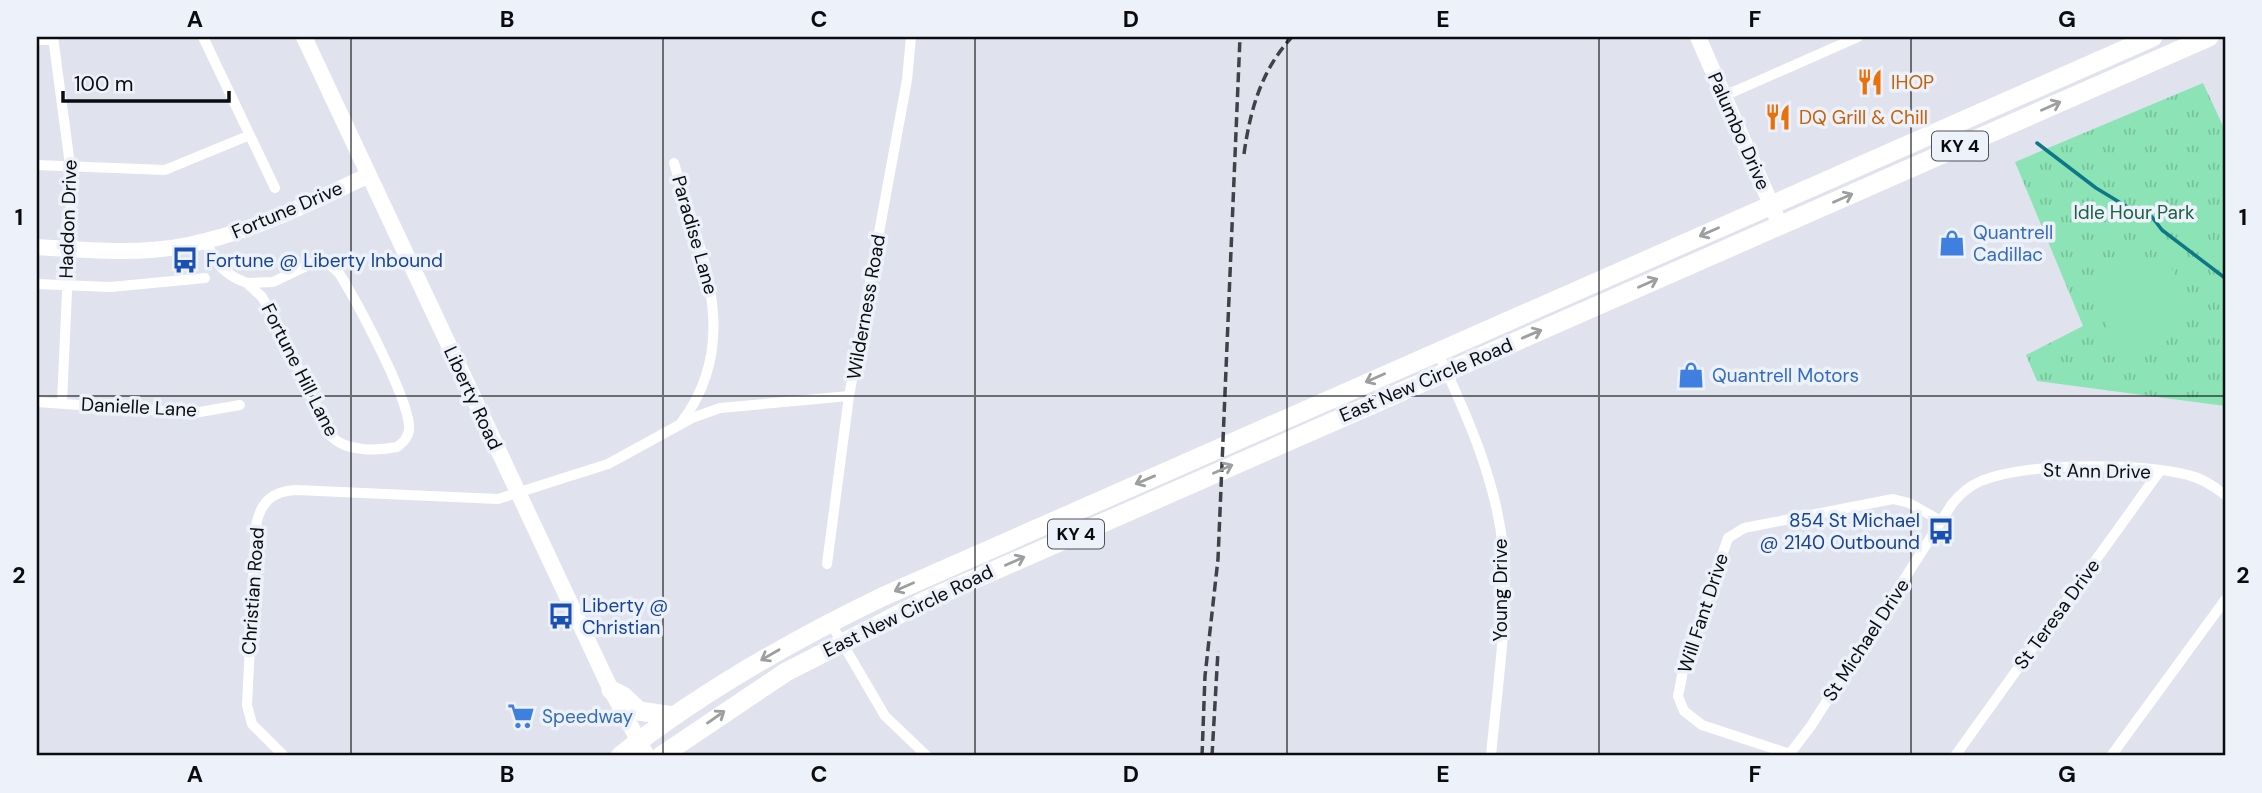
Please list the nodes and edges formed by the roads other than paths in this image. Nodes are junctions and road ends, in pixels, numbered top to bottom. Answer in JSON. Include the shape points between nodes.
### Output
{"nodes":[{"id":1,"x":203,"y":37,"type":"edge"},
{"id":2,"x":304,"y":37,"type":"edge"},
{"id":3,"x":911,"y":37,"type":"edge"},
{"id":4,"x":1698,"y":37,"type":"edge"},
{"id":5,"x":1858,"y":37,"type":"edge"},
{"id":6,"x":2154,"y":37,"type":"edge"},
{"id":7,"x":2209,"y":37,"type":"edge"},
{"id":8,"x":53,"y":38,"type":"edge"},
{"id":9,"x":37,"y":40,"type":"edge"},
{"id":10,"x":1724,"y":96,"type":"junction"},
{"id":11,"x":250,"y":135,"type":"junction"},
{"id":12,"x":674,"y":163,"type":"dead end"},
{"id":13,"x":37,"y":165,"type":"edge"},
{"id":14,"x":71,"y":166,"type":"junction"},
{"id":15,"x":369,"y":174,"type":"junction"},
{"id":16,"x":275,"y":188,"type":"dead end"},
{"id":17,"x":1771,"y":204,"type":"junction"},
{"id":18,"x":1780,"y":225,"type":"junction"},
{"id":19,"x":206,"y":241,"type":"junction"},
{"id":20,"x":37,"y":247,"type":"edge"},
{"id":21,"x":67,"y":248,"type":"junction"},
{"id":22,"x":205,"y":278,"type":"dead end"},
{"id":23,"x":37,"y":284,"type":"edge"},
{"id":24,"x":247,"y":284,"type":"junction"},
{"id":25,"x":66,"y":287,"type":"junction"},
{"id":26,"x":1437,"y":351,"type":"junction"},
{"id":27,"x":1447,"y":371,"type":"junction"},
{"id":28,"x":849,"y":396,"type":"junction"},
{"id":29,"x":37,"y":402,"type":"edge"},
{"id":30,"x":62,"y":403,"type":"junction"},
{"id":31,"x":240,"y":405,"type":"dead end"},
{"id":32,"x":679,"y":425,"type":"junction"},
{"id":33,"x":2159,"y":472,"type":"junction"},
{"id":34,"x":516,"y":491,"type":"junction"},
{"id":35,"x":2225,"y":495,"type":"edge"},
{"id":36,"x":1941,"y":521,"type":"junction"},
{"id":37,"x":827,"y":564,"type":"dead end"},
{"id":38,"x":2225,"y":600,"type":"edge"},
{"id":39,"x":830,"y":622,"type":"junction"},
{"id":40,"x":842,"y":642,"type":"junction"},
{"id":41,"x":611,"y":690,"type":"junction"},
{"id":42,"x":674,"y":716,"type":"junction"},
{"id":43,"x":642,"y":749,"type":"edge"},
{"id":44,"x":1789,"y":755,"type":"edge"},
{"id":45,"x":284,"y":756,"type":"edge"},
{"id":46,"x":620,"y":756,"type":"edge"},
{"id":47,"x":661,"y":756,"type":"edge"},
{"id":48,"x":927,"y":756,"type":"edge"},
{"id":49,"x":1491,"y":756,"type":"edge"},
{"id":50,"x":1955,"y":756,"type":"edge"},
{"id":51,"x":2111,"y":756,"type":"edge"}],
"edges":[{"from":1,"to":11,"type":"street"},
{"from":2,"to":15,"type":"main road","name":"Liberty Road"},
{"from":3,"to":28,"type":"street","name":"Wilderness Road"},
{"from":4,"to":10,"type":"main road","name":"Palumbo Drive"},
{"from":5,"to":10,"type":"street"},
{"from":6,"to":17,"type":"highway","name":"East New Circle Road","number":"KY 4"},
{"from":18,"to":7,"type":"highway","name":"East New Circle Road","number":"KY 4","one_way":true},
{"from":8,"to":9,"type":"street"},
{"from":8,"to":14,"type":"street","name":"Haddon Drive"},
{"from":10,"to":17,"type":"main road","name":"Palumbo Drive"},
{"from":11,"to":14,"type":"street","via":[[165,170]]},
{"from":11,"to":16,"type":"street"},
{"from":12,"to":32,"type":"street","name":"Paradise Lane","via":[[715,306],[708,369]]},
{"from":13,"to":14,"type":"street"},
{"from":14,"to":21,"type":"street","name":"Haddon Drive"},
{"from":15,"to":19,"type":"main road","name":"Fortune Drive","via":[[271,221]]},
{"from":15,"to":34,"type":"main road","name":"Liberty Road"},
{"from":17,"to":18,"type":"main road","name":"Palumbo Drive"},
{"from":17,"to":26,"type":"highway","name":"East New Circle Road","number":"KY 4","one_way":true},
{"from":27,"to":18,"type":"highway","name":"East New Circle Road","number":"KY 4","one_way":true},
{"from":19,"to":21,"type":"main road","name":"Fortune Drive","via":[[153,248]]},
{"from":19,"to":24,"type":"street","name":"Fortune Hill Lane","via":[[227,275]]},
{"from":20,"to":21,"type":"main road","name":"Fortune Drive"},
{"from":21,"to":25,"type":"street","name":"Haddon Drive"},
{"from":22,"to":25,"type":"street"},
{"from":23,"to":25,"type":"street"},
{"from":24,"to":24,"type":"street","name":"Fortune Hill Lane","via":[[269,309],[337,443],[358,449],[388,449],[404,442],[409,424],[404,407],[339,273],[331,265],[315,262],[273,282]]},
{"from":25,"to":30,"type":"street","name":"Haddon Drive"},
{"from":26,"to":27,"type":"street","name":"Young Drive"},
{"from":26,"to":39,"type":"highway","name":"East New Circle Road","number":"KY 4","one_way":true},
{"from":40,"to":27,"type":"highway","name":"East New Circle Road","number":"KY 4","one_way":true},
{"from":27,"to":49,"type":"street","name":"Young Drive","via":[[1491,482],[1503,548],[1503,621]]},
{"from":28,"to":32,"type":"street","name":"Wilderness Road","via":[[720,408]]},
{"from":28,"to":37,"type":"street"},
{"from":29,"to":30,"type":"street","name":"Danielle Lane"},
{"from":30,"to":31,"type":"street","name":"Danielle Lane","via":[[194,413]]},
{"from":32,"to":34,"type":"street","name":"Wilderness Road","via":[[608,464]]},
{"from":33,"to":35,"type":"street","name":"St Ann Drive","via":[[2189,475]]},
{"from":33,"to":36,"type":"street","name":"St Ann Drive","via":[[2065,467],[1997,476],[1966,489]]},
{"from":33,"to":50,"type":"street","name":"St Teresa Drive"},
{"from":34,"to":41,"type":"main road","name":"Liberty Road"},
{"from":34,"to":45,"type":"street","name":"Christian Road","via":[[498,499],[287,490],[265,501],[256,525],[247,705],[253,724]]},
{"from":36,"to":44,"type":"street","name":"St Michael Drive"},
{"from":36,"to":44,"type":"street","name":"Will Fant Drive","via":[[1893,499],[1744,528],[1728,538],[1678,696],[1684,711],[1702,725]]},
{"from":38,"to":51,"type":"street"},
{"from":39,"to":40,"type":"street"},
{"from":39,"to":42,"type":"highway","name":"East New Circle Road","number":"KY 4","one_way":true,"via":[[745,669]]},
{"from":47,"to":40,"type":"highway","name":"East New Circle Road","number":"KY 4","one_way":true,"via":[[750,694]]},
{"from":40,"to":48,"type":"street","via":[[885,716]]},
{"from":41,"to":42,"type":"highway","via":[[639,710]]},
{"from":41,"to":43,"type":"main road","name":"Liberty Road"},
{"from":42,"to":43,"type":"highway","name":"East New Circle Road","number":"KY 4"},
{"from":43,"to":46,"type":"highway","name":"East New Circle Road","number":"KY 4"}]}
